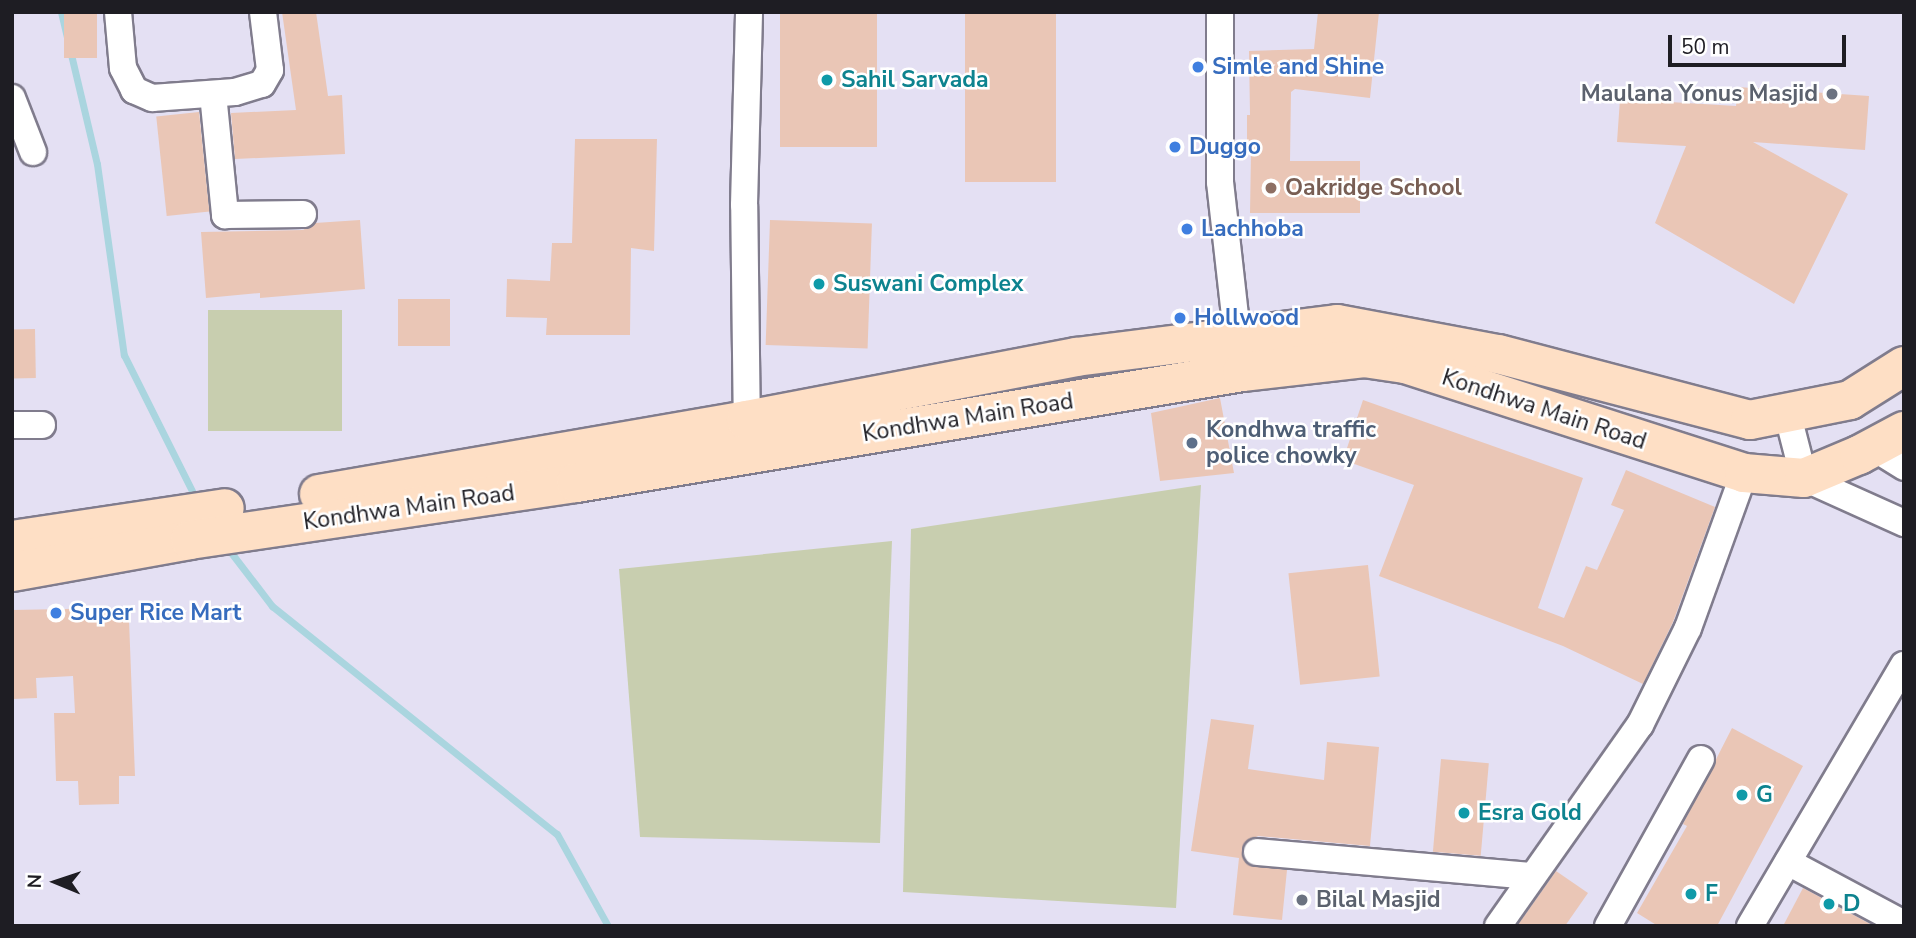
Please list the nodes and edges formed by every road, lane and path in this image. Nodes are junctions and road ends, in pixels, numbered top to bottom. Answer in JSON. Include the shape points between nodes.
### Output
{"nodes":[{"id":1,"x":118,"y":12,"type":"edge"},
{"id":2,"x":262,"y":12,"type":"edge"},
{"id":3,"x":749,"y":12,"type":"edge"},
{"id":4,"x":1220,"y":12,"type":"edge"},
{"id":5,"x":213,"y":94,"type":"junction"},
{"id":6,"x":12,"y":98,"type":"edge"},
{"id":7,"x":33,"y":152,"type":"dead end"},
{"id":8,"x":303,"y":214,"type":"dead end"},
{"id":9,"x":1239,"y":354,"type":"junction"},
{"id":10,"x":1904,"y":366,"type":"edge"},
{"id":11,"x":1787,"y":412,"type":"junction"},
{"id":12,"x":12,"y":425,"type":"edge"},
{"id":13,"x":42,"y":425,"type":"dead end"},
{"id":14,"x":747,"y":437,"type":"junction"},
{"id":15,"x":1894,"y":448,"type":"edge"},
{"id":16,"x":1744,"y":474,"type":"junction"},
{"id":17,"x":1804,"y":478,"type":"junction"},
{"id":18,"x":1904,"y":523,"type":"edge"},
{"id":19,"x":12,"y":540,"type":"edge"},
{"id":20,"x":12,"y":572,"type":"edge"},
{"id":21,"x":1904,"y":666,"type":"edge"},
{"id":22,"x":1701,"y":759,"type":"dead end"},
{"id":23,"x":1257,"y":852,"type":"dead end"},
{"id":24,"x":1788,"y":862,"type":"junction"},
{"id":25,"x":1531,"y":876,"type":"junction"},
{"id":26,"x":1904,"y":923,"type":"edge"},
{"id":27,"x":1498,"y":926,"type":"edge"},
{"id":28,"x":1608,"y":926,"type":"edge"},
{"id":29,"x":1750,"y":926,"type":"edge"}],
"edges":[{"from":1,"to":5,"type":"street","via":[[123,68],[134,90],[152,98]]},
{"from":2,"to":5,"type":"street","via":[[270,70],[262,84]]},
{"from":3,"to":14,"type":"street","via":[[744,205]]},
{"from":4,"to":9,"type":"street","via":[[1220,182]]},
{"from":5,"to":8,"type":"street","via":[[225,215]]},
{"from":6,"to":7,"type":"street"},
{"from":9,"to":11,"type":"main road","name":"Kondhwa Main Road","via":[[1337,324],[1498,354],[1750,420]]},
{"from":9,"to":14,"type":"main road","name":"Kondhwa Main Road"},
{"from":9,"to":16,"type":"main road","name":"Kondhwa Main Road","via":[[1364,358],[1405,364]]},
{"from":10,"to":11,"type":"main road","name":"Kondhwa Main Road","via":[[1850,400]]},
{"from":11,"to":17,"type":"street"},
{"from":12,"to":13,"type":"street"},
{"from":14,"to":19,"type":"main road","name":"Kondhwa Main Road"},
{"from":14,"to":20,"type":"main road","name":"Kondhwa Main Road","via":[[407,510],[203,538]]},
{"from":15,"to":17,"type":"main road","name":"Kondhwa Main Road"},
{"from":16,"to":17,"type":"main road","name":"Kondhwa Main Road"},
{"from":16,"to":25,"type":"street","via":[[1688,628],[1640,724]]},
{"from":17,"to":18,"type":"street"},
{"from":21,"to":24,"type":"street"},
{"from":22,"to":28,"type":"street"},
{"from":23,"to":25,"type":"street"},
{"from":24,"to":26,"type":"street"},
{"from":24,"to":29,"type":"street"},
{"from":25,"to":27,"type":"street"}]}
